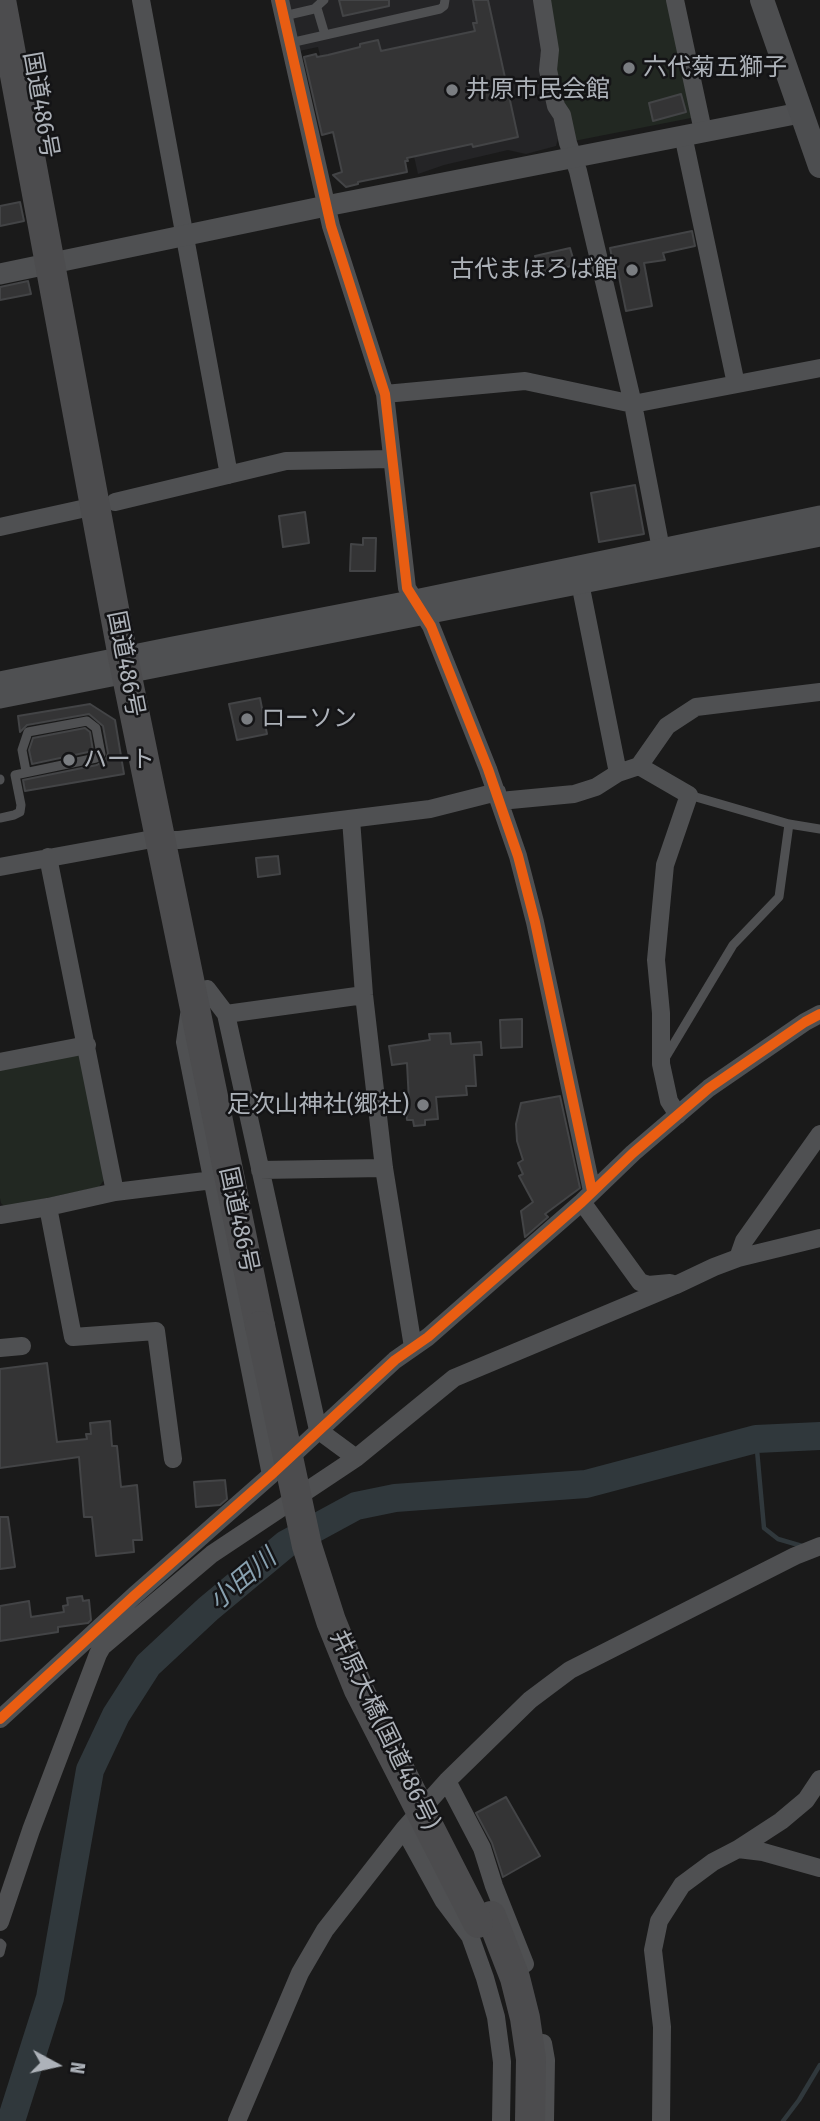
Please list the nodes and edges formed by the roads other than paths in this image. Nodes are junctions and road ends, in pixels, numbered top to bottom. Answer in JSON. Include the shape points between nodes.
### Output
{"nodes":[{"id":1,"x":1,"y":0,"type":"edge"},
{"id":2,"x":20,"y":0,"type":"edge"},
{"id":3,"x":141,"y":0,"type":"edge"},
{"id":4,"x":324,"y":0,"type":"edge"},
{"id":5,"x":445,"y":0,"type":"edge"},
{"id":6,"x":541,"y":0,"type":"edge"},
{"id":7,"x":675,"y":0,"type":"edge"},
{"id":8,"x":762,"y":0,"type":"edge"},
{"id":9,"x":282,"y":8,"type":"edge"},
{"id":10,"x":317,"y":8,"type":"junction"},
{"id":11,"x":325,"y":35,"type":"junction"},
{"id":12,"x":290,"y":43,"type":"junction"},
{"id":13,"x":800,"y":113,"type":"junction"},
{"id":14,"x":693,"y":133,"type":"junction"},
{"id":15,"x":573,"y":157,"type":"junction"},
{"id":16,"x":820,"y":166,"type":"edge"},
{"id":17,"x":326,"y":206,"type":"junction"},
{"id":18,"x":184,"y":235,"type":"junction"},
{"id":19,"x":59,"y":261,"type":"junction"},
{"id":20,"x":0,"y":274,"type":"edge"},
{"id":21,"x":820,"y":368,"type":"edge"},
{"id":22,"x":736,"y":384,"type":"junction"},
{"id":23,"x":385,"y":394,"type":"junction"},
{"id":24,"x":633,"y":404,"type":"junction"},
{"id":25,"x":392,"y":459,"type":"junction"},
{"id":26,"x":229,"y":475,"type":"junction"},
{"id":27,"x":105,"y":504,"type":"junction"},
{"id":28,"x":820,"y":516,"type":"edge"},
{"id":29,"x":0,"y":527,"type":"edge"},
{"id":30,"x":820,"y":536,"type":"edge"},
{"id":31,"x":661,"y":549,"type":"junction"},
{"id":32,"x":579,"y":575,"type":"junction"},
{"id":33,"x":420,"y":608,"type":"junction"},
{"id":34,"x":134,"y":664,"type":"junction"},
{"id":35,"x":0,"y":682,"type":"edge"},
{"id":36,"x":820,"y":692,"type":"edge"},
{"id":37,"x":0,"y":698,"type":"edge"},
{"id":38,"x":639,"y":766,"type":"junction"},
{"id":39,"x":26,"y":771,"type":"junction"},
{"id":40,"x":618,"y":773,"type":"junction"},
{"id":41,"x":689,"y":795,"type":"junction"},
{"id":42,"x":498,"y":797,"type":"junction"},
{"id":43,"x":0,"y":818,"type":"edge"},
{"id":44,"x":351,"y":820,"type":"junction"},
{"id":45,"x":789,"y":824,"type":"junction"},
{"id":46,"x":820,"y":829,"type":"edge"},
{"id":47,"x":170,"y":840,"type":"junction"},
{"id":48,"x":48,"y":857,"type":"junction"},
{"id":49,"x":0,"y":867,"type":"edge"},
{"id":50,"x":200,"y":991,"type":"junction"},
{"id":51,"x":364,"y":995,"type":"junction"},
{"id":52,"x":226,"y":1014,"type":"junction"},
{"id":53,"x":820,"y":1014,"type":"edge"},
{"id":54,"x":87,"y":1045,"type":"junction"},
{"id":55,"x":0,"y":1062,"type":"edge"},
{"id":56,"x":661,"y":1064,"type":"junction"},
{"id":57,"x":678,"y":1115,"type":"junction"},
{"id":58,"x":820,"y":1134,"type":"edge"},
{"id":59,"x":384,"y":1168,"type":"junction"},
{"id":60,"x":260,"y":1170,"type":"junction"},
{"id":61,"x":213,"y":1180,"type":"junction"},
{"id":62,"x":115,"y":1192,"type":"junction"},
{"id":63,"x":587,"y":1196,"type":"junction"},
{"id":64,"x":48,"y":1207,"type":"junction"},
{"id":65,"x":0,"y":1215,"type":"edge"},
{"id":66,"x":820,"y":1238,"type":"edge"},
{"id":67,"x":738,"y":1258,"type":"junction"},
{"id":68,"x":676,"y":1285,"type":"junction"},
{"id":69,"x":268,"y":1325,"type":"joint"},
{"id":70,"x":22,"y":1346,"type":"dead end"},
{"id":71,"x":412,"y":1347,"type":"junction"},
{"id":72,"x":0,"y":1348,"type":"edge"},
{"id":73,"x":318,"y":1430,"type":"junction"},
{"id":74,"x":356,"y":1458,"type":"junction"},
{"id":75,"x":173,"y":1459,"type":"dead end"},
{"id":76,"x":271,"y":1475,"type":"junction"},
{"id":77,"x":236,"y":1506,"type":"junction"},
{"id":78,"x":820,"y":1546,"type":"edge"},
{"id":79,"x":212,"y":1553,"type":"junction"},
{"id":80,"x":0,"y":1719,"type":"edge"},
{"id":81,"x":820,"y":1779,"type":"edge"},
{"id":82,"x":447,"y":1781,"type":"junction"},
{"id":83,"x":404,"y":1829,"type":"junction"},
{"id":84,"x":738,"y":1849,"type":"junction"},
{"id":85,"x":820,"y":1868,"type":"edge"},
{"id":86,"x":484,"y":1920,"type":"junction"},
{"id":87,"x":0,"y":1922,"type":"edge"},
{"id":88,"x":0,"y":1943,"type":"edge"},
{"id":89,"x":0,"y":1953,"type":"edge"},
{"id":90,"x":237,"y":2121,"type":"edge"},
{"id":91,"x":501,"y":2121,"type":"edge"},
{"id":92,"x":515,"y":2121,"type":"edge"},
{"id":93,"x":530,"y":2121,"type":"edge"},
{"id":94,"x":545,"y":2121,"type":"edge"},
{"id":95,"x":661,"y":2121,"type":"edge"}],
"edges":[{"from":1,"to":19,"type":"highway","name":"国道486号"},
{"from":2,"to":19,"type":"highway","name":"国道486号"},
{"from":3,"to":18,"type":"street"},
{"from":4,"to":10,"type":"lane"},
{"from":5,"to":11,"type":"lane","via":[[440,9]]},
{"from":6,"to":15,"type":"street","via":[[550,50],[548,70]]},
{"from":7,"to":14,"type":"street"},
{"from":8,"to":13,"type":"main road"},
{"from":9,"to":10,"type":"lane"},
{"from":9,"to":12,"type":"street"},
{"from":10,"to":11,"type":"lane"},
{"from":11,"to":12,"type":"lane"},
{"from":12,"to":17,"type":"street"},
{"from":13,"to":14,"type":"street"},
{"from":13,"to":16,"type":"main road"},
{"from":14,"to":15,"type":"street"},
{"from":14,"to":22,"type":"street"},
{"from":15,"to":17,"type":"street"},
{"from":15,"to":24,"type":"street"},
{"from":17,"to":18,"type":"street"},
{"from":17,"to":23,"type":"street"},
{"from":18,"to":19,"type":"street"},
{"from":18,"to":26,"type":"street"},
{"from":19,"to":20,"type":"street"},
{"from":19,"to":27,"type":"highway","name":"国道486号"},
{"from":21,"to":22,"type":"street"},
{"from":22,"to":24,"type":"street"},
{"from":23,"to":24,"type":"street","via":[[525,381]]},
{"from":23,"to":25,"type":"street"},
{"from":24,"to":31,"type":"street"},
{"from":25,"to":26,"type":"street","via":[[297,460]]},
{"from":25,"to":33,"type":"street","via":[[407,588]]},
{"from":26,"to":27,"type":"street"},
{"from":27,"to":29,"type":"street"},
{"from":27,"to":34,"type":"highway","name":"国道486号"},
{"from":28,"to":31,"type":"street"},
{"from":30,"to":32,"type":"street"},
{"from":31,"to":32,"type":"street"},
{"from":32,"to":33,"type":"street"},
{"from":32,"to":40,"type":"street"},
{"from":33,"to":34,"type":"street"},
{"from":33,"to":42,"type":"street"},
{"from":34,"to":35,"type":"street"},
{"from":34,"to":37,"type":"street"},
{"from":34,"to":47,"type":"highway","name":"国道486号"},
{"from":36,"to":38,"type":"street","via":[[696,707],[667,726]]},
{"from":38,"to":40,"type":"street"},
{"from":38,"to":41,"type":"street"},
{"from":39,"to":39,"type":"lane","via":[[96,758],[101,754],[96,727],[87,721],[28,732],[22,750]]},
{"from":39,"to":43,"type":"lane","via":[[15,775],[20,812]]},
{"from":40,"to":42,"type":"street","via":[[574,794]]},
{"from":41,"to":45,"type":"lane"},
{"from":41,"to":56,"type":"street","via":[[665,865],[656,960]]},
{"from":42,"to":44,"type":"street"},
{"from":42,"to":63,"type":"street","via":[[535,922]]},
{"from":44,"to":47,"type":"street"},
{"from":44,"to":51,"type":"street"},
{"from":45,"to":46,"type":"lane"},
{"from":45,"to":56,"type":"lane","via":[[779,897],[733,945]]},
{"from":47,"to":48,"type":"street"},
{"from":47,"to":50,"type":"highway","name":"国道486号"},
{"from":48,"to":49,"type":"street"},
{"from":48,"to":54,"type":"street"},
{"from":50,"to":52,"type":"street"},
{"from":50,"to":61,"type":"street","via":[[185,1042]]},
{"from":50,"to":69,"type":"highway","name":"国道486号"},
{"from":51,"to":52,"type":"street"},
{"from":51,"to":59,"type":"street"},
{"from":52,"to":60,"type":"street"},
{"from":53,"to":57,"type":"street","via":[[709,1088]]},
{"from":54,"to":55,"type":"street"},
{"from":54,"to":62,"type":"street"},
{"from":56,"to":57,"type":"street","via":[[669,1101]]},
{"from":57,"to":63,"type":"street"},
{"from":58,"to":67,"type":"street","via":[[744,1241]]},
{"from":59,"to":60,"type":"street"},
{"from":59,"to":71,"type":"street"},
{"from":60,"to":73,"type":"street"},
{"from":61,"to":62,"type":"street"},
{"from":61,"to":76,"type":"street"},
{"from":62,"to":64,"type":"street"},
{"from":63,"to":68,"type":"street","via":[[640,1283]]},
{"from":63,"to":71,"type":"street"},
{"from":64,"to":65,"type":"street"},
{"from":64,"to":75,"type":"street","via":[[73,1337],[156,1331]]},
{"from":66,"to":67,"type":"street"},
{"from":67,"to":68,"type":"street"},
{"from":68,"to":74,"type":"street","via":[[454,1378]]},
{"from":69,"to":86,"type":"highway","name":"井原大橋(国道486号)","bridge":true,"via":[[307,1546],[331,1621],[359,1690]]},
{"from":70,"to":72,"type":"street"},
{"from":71,"to":73,"type":"street"},
{"from":73,"to":74,"type":"street"},
{"from":73,"to":76,"type":"street"},
{"from":74,"to":79,"type":"street"},
{"from":76,"to":77,"type":"street"},
{"from":77,"to":79,"type":"street","via":[[238,1521]]},
{"from":77,"to":80,"type":"street"},
{"from":78,"to":82,"type":"street","via":[[570,1670],[530,1700]]},
{"from":79,"to":87,"type":"street","via":[[97,1654]]},
{"from":81,"to":84,"type":"street","via":[[806,1800]]},
{"from":82,"to":83,"type":"street"},
{"from":82,"to":94,"type":"street","via":[[482,1848],[531,1980],[546,2060]]},
{"from":83,"to":90,"type":"street","via":[[325,1930],[300,1973]]},
{"from":83,"to":91,"type":"street","via":[[443,1900],[470,1936],[485,1978],[501,2051]]},
{"from":84,"to":85,"type":"street"},
{"from":84,"to":95,"type":"street","via":[[682,1885],[659,1921],[653,1950],[662,2027]]},
{"from":86,"to":92,"type":"highway","via":[[511,2020]]},
{"from":86,"to":93,"type":"highway","via":[[515,1978],[525,2018],[531,2059]]},
{"from":88,"to":89,"type":"lane"}]}
